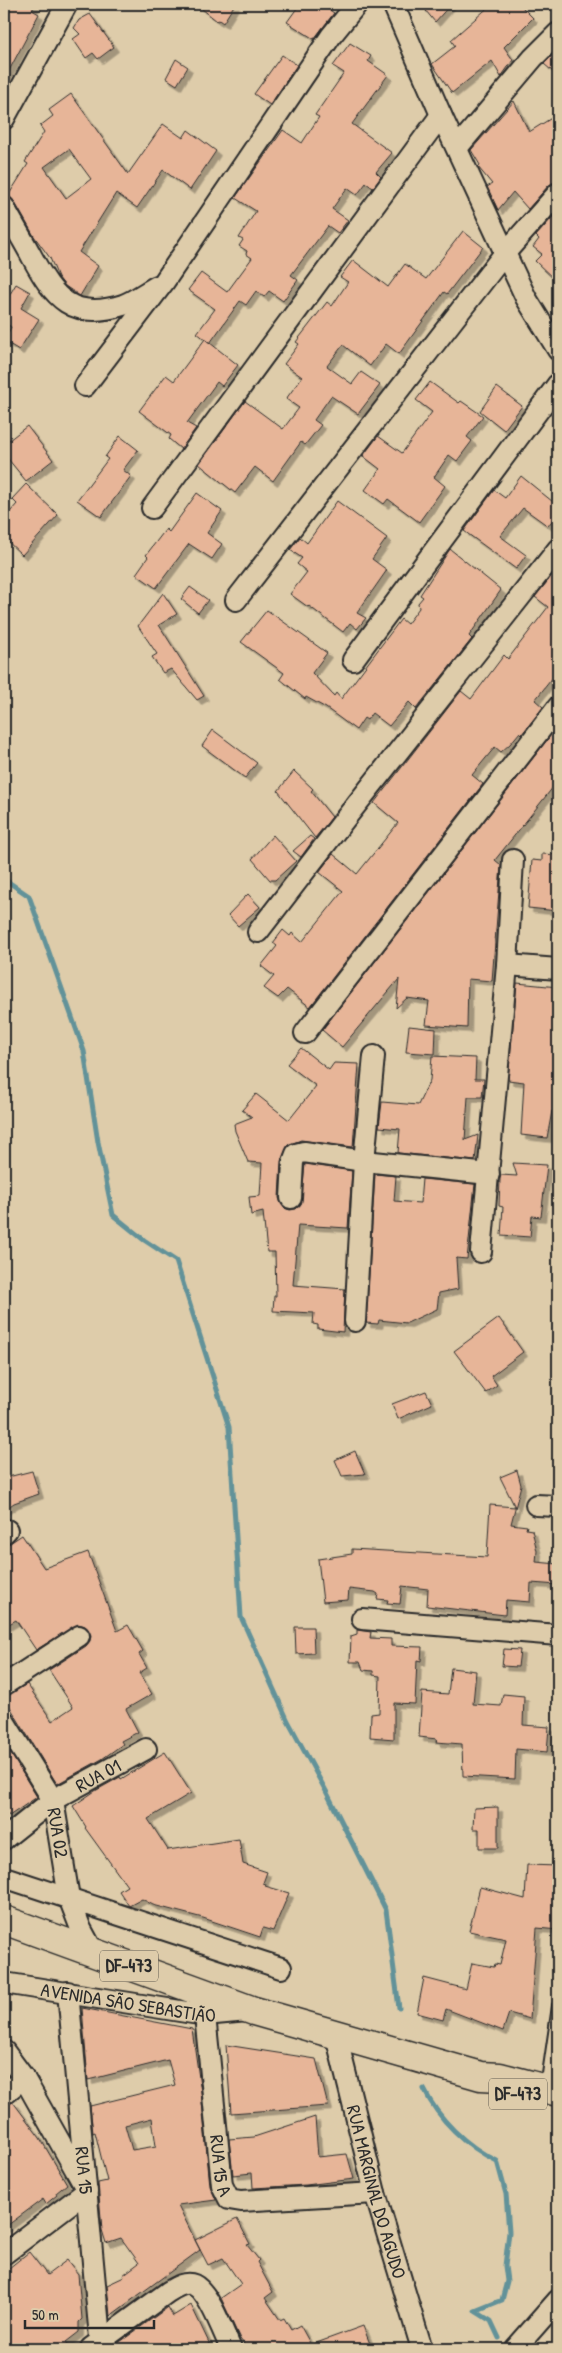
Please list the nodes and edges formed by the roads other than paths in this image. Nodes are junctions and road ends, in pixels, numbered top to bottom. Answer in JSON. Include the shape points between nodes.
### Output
{"nodes":[{"id":1,"x":67,"y":4,"type":"edge"},
{"id":2,"x":357,"y":4,"type":"edge"},
{"id":3,"x":393,"y":4,"type":"edge"},
{"id":4,"x":558,"y":33,"type":"edge"},
{"id":5,"x":441,"y":115,"type":"junction"},
{"id":6,"x":4,"y":119,"type":"edge"},
{"id":7,"x":457,"y":148,"type":"junction"},
{"id":8,"x":558,"y":193,"type":"edge"},
{"id":9,"x":4,"y":207,"type":"edge"},
{"id":10,"x":505,"y":252,"type":"junction"},
{"id":11,"x":164,"y":282,"type":"junction"},
{"id":12,"x":558,"y":350,"type":"edge"},
{"id":13,"x":558,"y":384,"type":"edge"},
{"id":14,"x":85,"y":386,"type":"dead end"},
{"id":15,"x":152,"y":508,"type":"dead end"},
{"id":16,"x":558,"y":549,"type":"edge"},
{"id":17,"x":236,"y":600,"type":"dead end"},
{"id":18,"x":353,"y":660,"type":"dead end"},
{"id":19,"x":558,"y":707,"type":"edge"},
{"id":20,"x":512,"y":860,"type":"dead end"},
{"id":21,"x":258,"y":932,"type":"dead end"},
{"id":22,"x":506,"y":965,"type":"junction"},
{"id":23,"x":558,"y":969,"type":"edge"},
{"id":24,"x":304,"y":1033,"type":"dead end"},
{"id":25,"x":374,"y":1056,"type":"dead end"},
{"id":26,"x":364,"y":1161,"type":"junction"},
{"id":27,"x":489,"y":1174,"type":"junction"},
{"id":28,"x":291,"y":1198,"type":"dead end"},
{"id":29,"x":481,"y":1252,"type":"dead end"},
{"id":30,"x":355,"y":1321,"type":"dead end"},
{"id":31,"x":536,"y":1505,"type":"dead end"},
{"id":32,"x":558,"y":1506,"type":"edge"},
{"id":33,"x":362,"y":1619,"type":"dead end"},
{"id":34,"x":558,"y":1635,"type":"edge"},
{"id":35,"x":79,"y":1636,"type":"dead end"},
{"id":36,"x":4,"y":1685,"type":"edge"},
{"id":37,"x":4,"y":1721,"type":"edge"},
{"id":38,"x":146,"y":1749,"type":"dead end"},
{"id":39,"x":52,"y":1800,"type":"junction"},
{"id":40,"x":4,"y":1839,"type":"edge"},
{"id":41,"x":4,"y":1877,"type":"edge"},
{"id":42,"x":69,"y":1898,"type":"junction"},
{"id":43,"x":4,"y":1920,"type":"edge"},
{"id":44,"x":94,"y":1953,"type":"junction"},
{"id":45,"x":281,"y":1968,"type":"dead end"},
{"id":46,"x":4,"y":1983,"type":"edge"},
{"id":47,"x":68,"y":1992,"type":"junction"},
{"id":48,"x":558,"y":2006,"type":"edge"},
{"id":49,"x":254,"y":2011,"type":"junction"},
{"id":50,"x":205,"y":2015,"type":"junction"},
{"id":51,"x":336,"y":2035,"type":"junction"},
{"id":52,"x":4,"y":2051,"type":"edge"},
{"id":53,"x":24,"y":2078,"type":"junction"},
{"id":54,"x":4,"y":2094,"type":"edge"},
{"id":55,"x":554,"y":2097,"type":"edge"},
{"id":56,"x":87,"y":2191,"type":"junction"},
{"id":57,"x":375,"y":2193,"type":"junction"},
{"id":58,"x":4,"y":2254,"type":"edge"},
{"id":59,"x":558,"y":2300,"type":"edge"},
{"id":60,"x":96,"y":2346,"type":"edge"},
{"id":61,"x":230,"y":2349,"type":"edge"},
{"id":62,"x":422,"y":2349,"type":"edge"},
{"id":63,"x":515,"y":2349,"type":"edge"}],
"edges":[{"from":1,"to":6,"type":"street"},
{"from":2,"to":11,"type":"street","via":[[331,36]]},
{"from":3,"to":5,"type":"street"},
{"from":4,"to":7,"type":"street"},
{"from":5,"to":7,"type":"street"},
{"from":5,"to":15,"type":"street"},
{"from":7,"to":10,"type":"street"},
{"from":8,"to":10,"type":"street"},
{"from":9,"to":11,"type":"street","via":[[47,285],[60,299],[74,306],[92,310],[124,304]]},
{"from":10,"to":12,"type":"street","via":[[526,298]]},
{"from":10,"to":17,"type":"street"},
{"from":11,"to":14,"type":"street"},
{"from":13,"to":18,"type":"street"},
{"from":16,"to":21,"type":"street"},
{"from":19,"to":24,"type":"street"},
{"from":20,"to":22,"type":"street"},
{"from":22,"to":23,"type":"street"},
{"from":22,"to":27,"type":"street"},
{"from":25,"to":26,"type":"street"},
{"from":26,"to":27,"type":"street"},
{"from":26,"to":28,"type":"street","via":[[304,1152],[296,1154]]},
{"from":26,"to":30,"type":"street"},
{"from":27,"to":29,"type":"street"},
{"from":31,"to":32,"type":"street"},
{"from":33,"to":34,"type":"street"},
{"from":35,"to":36,"type":"street"},
{"from":37,"to":39,"type":"street","name":"RUA 02"},
{"from":38,"to":39,"type":"street","name":"RUA 01"},
{"from":39,"to":40,"type":"street","name":"RUA 01"},
{"from":39,"to":42,"type":"street","name":"RUA 02"},
{"from":41,"to":42,"type":"street"},
{"from":42,"to":44,"type":"street","name":"RUA 02"},
{"from":42,"to":45,"type":"street"},
{"from":43,"to":44,"type":"main road","name":"AVENIDA SÃO SEBASTIÃO","number":"DF-473"},
{"from":44,"to":49,"type":"main road","name":"AVENIDA SÃO SEBASTIÃO","number":"DF-473"},
{"from":46,"to":47,"type":"street","name":"AVENIDA SÃO SEBASTIÃO"},
{"from":47,"to":50,"type":"street","name":"AVENIDA SÃO SEBASTIÃO"},
{"from":47,"to":56,"type":"street","name":"RUA 15"},
{"from":48,"to":55,"type":"lane"},
{"from":49,"to":50,"type":"street","name":"AVENIDA SÃO SEBASTIÃO"},
{"from":49,"to":51,"type":"main road","name":"AVENIDA SÃO SEBASTIÃO","number":"DF-473"},
{"from":50,"to":57,"type":"street","name":"RUA 15 A","via":[[222,2185],[229,2199]]},
{"from":51,"to":55,"type":"main road","name":"AVENIDA SÃO SEBASTIÃO","number":"DF-473","via":[[481,2076],[500,2077]]},
{"from":51,"to":57,"type":"street","name":"RUA MARGINAL DO AGUDO"},
{"from":52,"to":53,"type":"street"},
{"from":53,"to":54,"type":"street"},
{"from":53,"to":56,"type":"street"},
{"from":56,"to":58,"type":"street"},
{"from":56,"to":60,"type":"street","name":"RUA 15"},
{"from":57,"to":62,"type":"street","name":"RUA MARGINAL DO AGUDO"},
{"from":59,"to":63,"type":"street"},
{"from":60,"to":61,"type":"street","via":[[180,2285],[194,2285],[217,2318]]}]}
